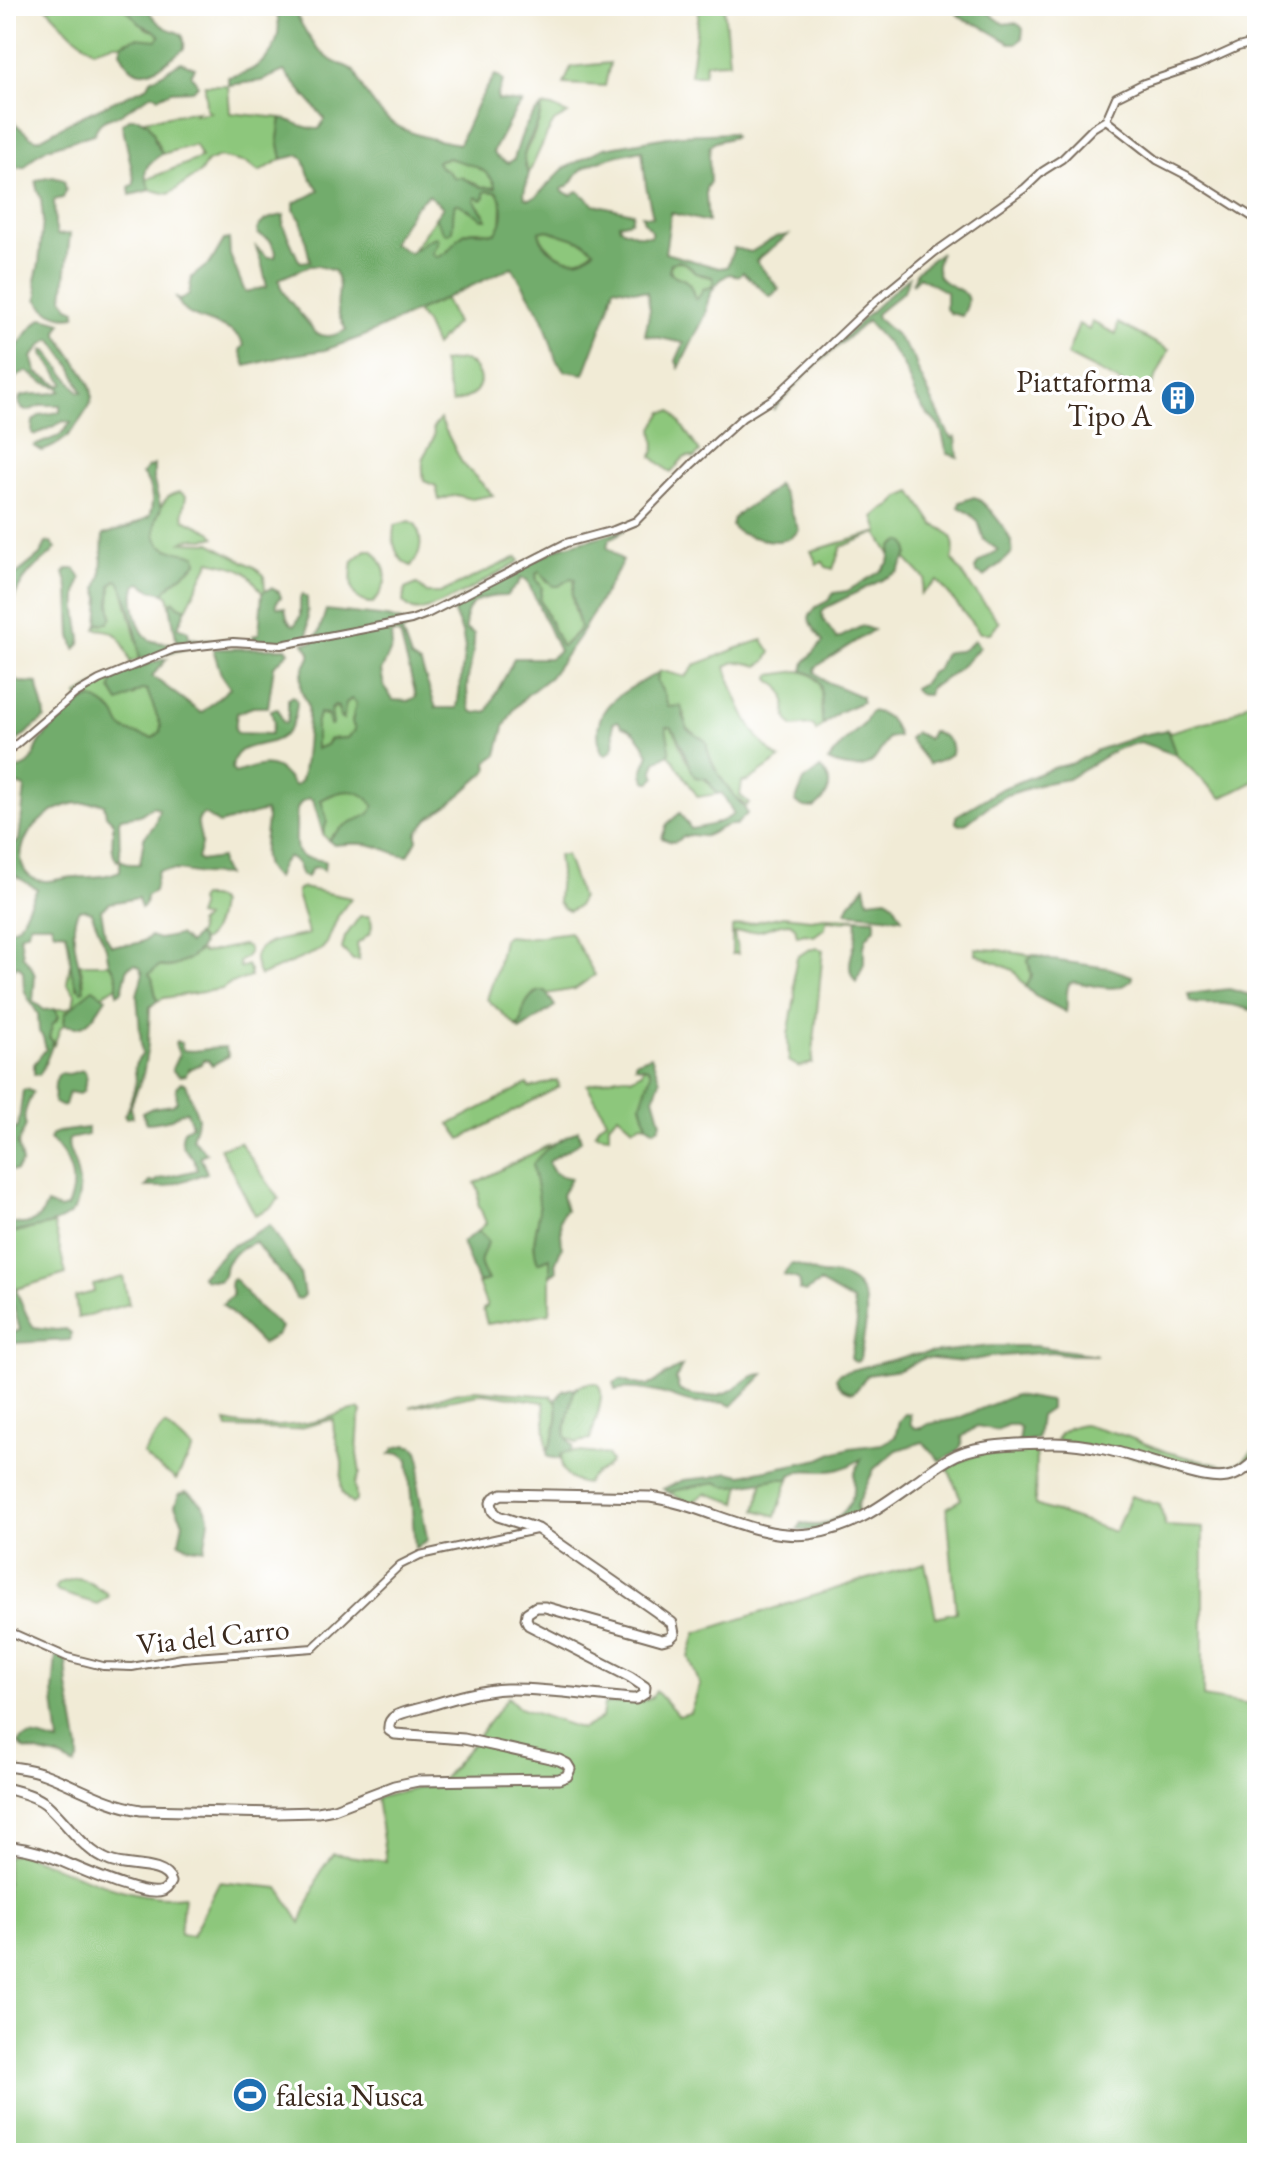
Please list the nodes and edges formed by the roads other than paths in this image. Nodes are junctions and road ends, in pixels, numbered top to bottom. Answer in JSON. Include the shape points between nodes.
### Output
{"nodes":[{"id":1,"x":1257,"y":42,"type":"edge"},
{"id":2,"x":1106,"y":120,"type":"junction"},
{"id":3,"x":1257,"y":220,"type":"edge"},
{"id":4,"x":6,"y":753,"type":"edge"},
{"id":5,"x":1257,"y":1458,"type":"edge"},
{"id":6,"x":538,"y":1529,"type":"junction"},
{"id":7,"x":6,"y":1630,"type":"edge"},
{"id":8,"x":6,"y":1766,"type":"edge"},
{"id":9,"x":6,"y":1788,"type":"edge"},
{"id":10,"x":6,"y":1847,"type":"edge"}],
"edges":[{"from":1,"to":2,"type":"street","via":[[1116,97]]},
{"from":2,"to":3,"type":"street","via":[[1157,160]]},
{"from":2,"to":4,"type":"street","via":[[878,299],[774,398],[742,418],[636,521],[566,543],[411,620],[281,645],[233,642],[174,649],[75,694]]},
{"from":5,"to":6,"type":"main road","via":[[1224,1478],[1074,1444],[975,1449],[945,1461],[860,1519],[805,1534],[769,1531],[650,1497],[494,1498],[498,1516]]},
{"from":6,"to":7,"type":"street","name":"Via del Carro","via":[[420,1555],[400,1565],[313,1648],[103,1666],[67,1657]]},
{"from":6,"to":8,"type":"main road","via":[[672,1623],[674,1634],[662,1640],[545,1607],[527,1613],[529,1625],[630,1677],[645,1687],[644,1694],[632,1699],[506,1689],[394,1716],[388,1727],[395,1734],[464,1739],[559,1760],[570,1769],[563,1778],[418,1781],[334,1809],[277,1813],[121,1808],[40,1772]]},
{"from":9,"to":10,"type":"main road","via":[[44,1802],[111,1862],[160,1870],[171,1882],[157,1892],[141,1890],[49,1856]]}]}
